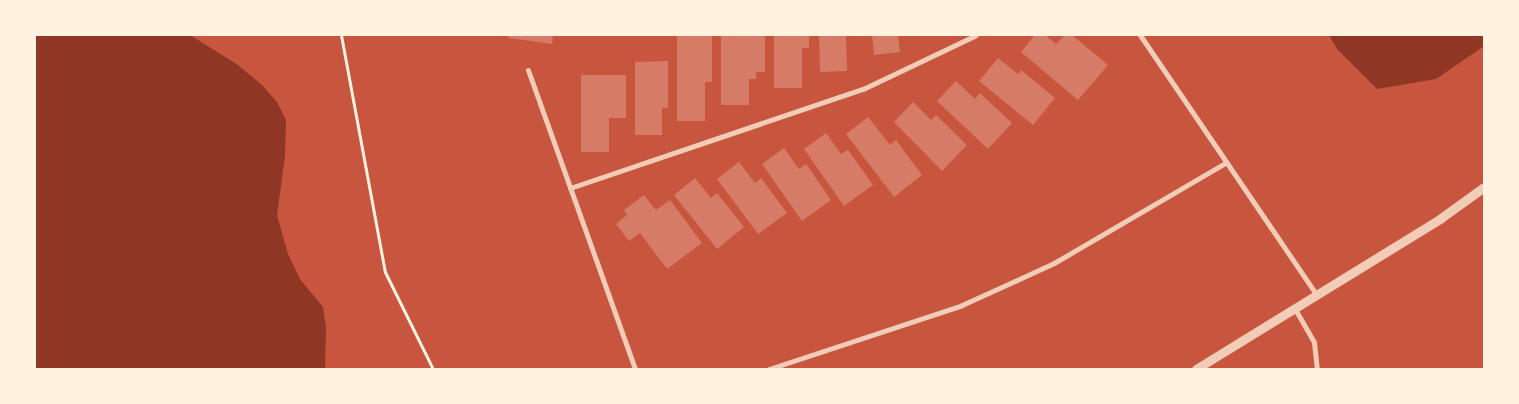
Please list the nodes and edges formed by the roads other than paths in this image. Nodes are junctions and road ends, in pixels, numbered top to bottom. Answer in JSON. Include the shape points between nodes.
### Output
{"nodes":[{"id":1,"x":976,"y":35,"type":"edge"},
{"id":2,"x":1140,"y":35,"type":"edge"},
{"id":3,"x":528,"y":70,"type":"dead end"},
{"id":4,"x":1225,"y":163,"type":"junction"},
{"id":5,"x":1484,"y":187,"type":"edge"},
{"id":6,"x":570,"y":188,"type":"junction"},
{"id":7,"x":1316,"y":294,"type":"junction"},
{"id":8,"x":1294,"y":309,"type":"junction"},
{"id":9,"x":635,"y":369,"type":"edge"},
{"id":10,"x":769,"y":369,"type":"edge"},
{"id":11,"x":1196,"y":369,"type":"edge"},
{"id":12,"x":1317,"y":369,"type":"edge"}],
"edges":[{"from":1,"to":6,"type":"street","via":[[863,89]]},
{"from":2,"to":4,"type":"street"},
{"from":3,"to":6,"type":"street"},
{"from":4,"to":7,"type":"street"},
{"from":4,"to":10,"type":"street","via":[[1023,278],[962,304]]},
{"from":5,"to":7,"type":"street","via":[[1441,218]]},
{"from":6,"to":9,"type":"street"},
{"from":7,"to":8,"type":"street"},
{"from":8,"to":11,"type":"street"},
{"from":8,"to":12,"type":"street","via":[[1314,342]]}]}
